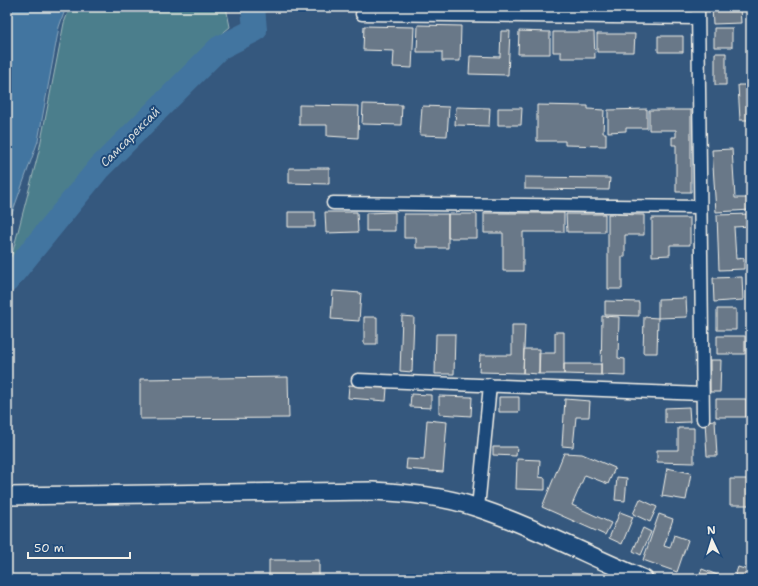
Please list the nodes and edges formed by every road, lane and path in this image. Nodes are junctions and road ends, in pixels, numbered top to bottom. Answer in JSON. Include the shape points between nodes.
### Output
{"nodes":[{"id":1,"x":698,"y":12,"type":"edge"},
{"id":2,"x":362,"y":14,"type":"dead end"},
{"id":3,"x":333,"y":203,"type":"dead end"},
{"id":4,"x":700,"y":208,"type":"junction"},
{"id":5,"x":358,"y":380,"type":"dead end"},
{"id":6,"x":490,"y":384,"type":"junction"},
{"id":7,"x":702,"y":394,"type":"junction"},
{"id":8,"x":703,"y":419,"type":"dead end"},
{"id":9,"x":7,"y":496,"type":"edge"},
{"id":10,"x":478,"y":508,"type":"junction"},
{"id":11,"x":625,"y":575,"type":"edge"},
{"id":12,"x":644,"y":579,"type":"edge"}],
"edges":[{"from":1,"to":2,"type":"street"},
{"from":1,"to":4,"type":"street"},
{"from":3,"to":4,"type":"street"},
{"from":4,"to":7,"type":"street"},
{"from":5,"to":6,"type":"street"},
{"from":6,"to":7,"type":"street"},
{"from":6,"to":10,"type":"street"},
{"from":7,"to":8,"type":"street"},
{"from":9,"to":10,"type":"main road","via":[[373,491],[426,495]]},
{"from":10,"to":11,"type":"main road","via":[[550,537]]},
{"from":11,"to":12,"type":"main road"}]}
